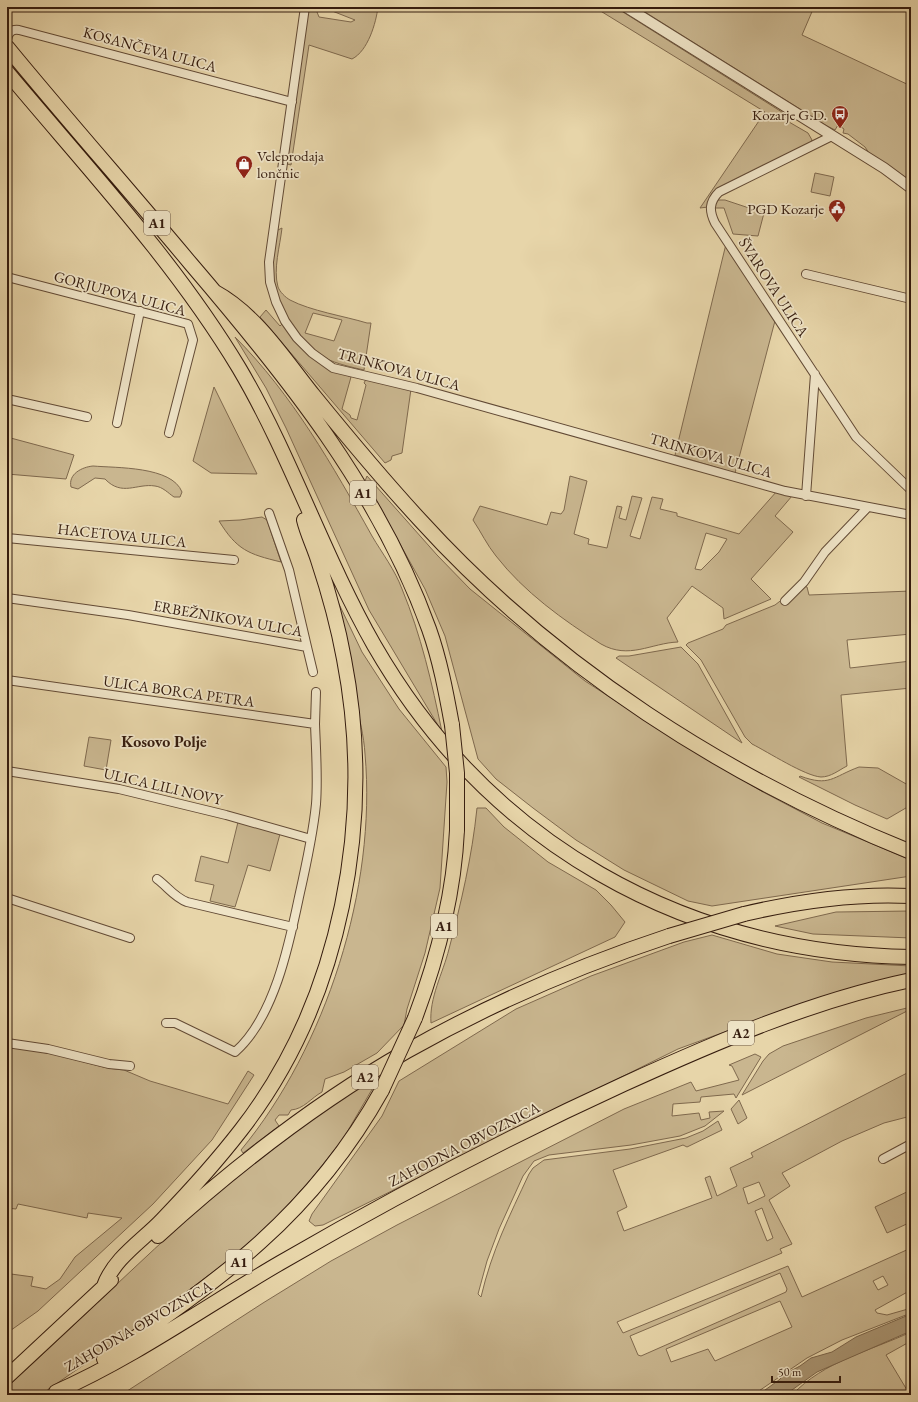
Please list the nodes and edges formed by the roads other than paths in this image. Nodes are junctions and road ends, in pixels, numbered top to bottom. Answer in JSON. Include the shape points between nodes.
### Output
{"nodes":[{"id":1,"x":305,"y":7,"type":"edge"},
{"id":2,"x":626,"y":7,"type":"edge"},
{"id":3,"x":7,"y":40,"type":"edge"},
{"id":4,"x":7,"y":46,"type":"edge"},
{"id":5,"x":7,"y":72,"type":"edge"},
{"id":6,"x":292,"y":102,"type":"junction"},
{"id":7,"x":832,"y":136,"type":"junction"},
{"id":8,"x":911,"y":188,"type":"edge"},
{"id":9,"x":806,"y":274,"type":"dead end"},
{"id":10,"x":7,"y":277,"type":"edge"},
{"id":11,"x":215,"y":292,"type":"junction"},
{"id":12,"x":911,"y":299,"type":"edge"},
{"id":13,"x":140,"y":312,"type":"junction"},
{"id":14,"x":815,"y":374,"type":"junction"},
{"id":15,"x":7,"y":399,"type":"edge"},
{"id":16,"x":87,"y":417,"type":"dead end"},
{"id":17,"x":117,"y":422,"type":"dead end"},
{"id":18,"x":169,"y":433,"type":"dead end"},
{"id":19,"x":296,"y":484,"type":"junction"},
{"id":20,"x":911,"y":490,"type":"edge"},
{"id":21,"x":806,"y":496,"type":"junction"},
{"id":22,"x":867,"y":508,"type":"junction"},
{"id":23,"x":269,"y":513,"type":"dead end"},
{"id":24,"x":911,"y":515,"type":"edge"},
{"id":25,"x":7,"y":538,"type":"edge"},
{"id":26,"x":234,"y":560,"type":"dead end"},
{"id":27,"x":7,"y":598,"type":"edge"},
{"id":28,"x":785,"y":601,"type":"dead end"},
{"id":29,"x":307,"y":647,"type":"junction"},
{"id":30,"x":313,"y":672,"type":"dead end"},
{"id":31,"x":7,"y":680,"type":"edge"},
{"id":32,"x":316,"y":692,"type":"dead end"},
{"id":33,"x":315,"y":724,"type":"junction"},
{"id":34,"x":7,"y":770,"type":"edge"},
{"id":35,"x":311,"y":838,"type":"junction"},
{"id":36,"x":911,"y":852,"type":"edge"},
{"id":37,"x":157,"y":880,"type":"dead end"},
{"id":38,"x":911,"y":896,"type":"edge"},
{"id":39,"x":7,"y":898,"type":"edge"},
{"id":40,"x":292,"y":927,"type":"junction"},
{"id":41,"x":130,"y":938,"type":"dead end"},
{"id":42,"x":911,"y":957,"type":"edge"},
{"id":43,"x":911,"y":980,"type":"edge"},
{"id":44,"x":166,"y":1023,"type":"dead end"},
{"id":45,"x":7,"y":1043,"type":"edge"},
{"id":46,"x":130,"y":1066,"type":"dead end"},
{"id":47,"x":911,"y":1144,"type":"edge"},
{"id":48,"x":883,"y":1159,"type":"dead end"},
{"id":49,"x":104,"y":1286,"type":"junction"},
{"id":50,"x":7,"y":1377,"type":"edge"},
{"id":51,"x":54,"y":1393,"type":"edge"}],
"edges":[{"from":1,"to":6,"type":"street","name":"TRINKOVA ULICA"},
{"from":2,"to":7,"type":"street"},
{"from":3,"to":6,"type":"street","name":"KOSANČEVA ULICA","via":[[10,32],[19,30]]},
{"from":4,"to":11,"type":"highway","number":"A1"},
{"from":5,"to":19,"type":"highway","number":"A1","via":[[153,245],[201,308],[263,411]]},
{"from":6,"to":21,"type":"street","name":"TRINKOVA ULICA","via":[[272,230],[270,282],[285,321],[312,353],[333,368],[425,390]]},
{"from":7,"to":8,"type":"street"},
{"from":7,"to":14,"type":"street","name":"ŠVAROVA ULICA","via":[[719,192],[710,206],[715,223]]},
{"from":9,"to":12,"type":"street"},
{"from":10,"to":13,"type":"street","name":"GORJUPOVA ULICA"},
{"from":11,"to":36,"type":"highway","via":[[228,299],[251,319],[358,451],[423,524],[491,591],[551,643],[624,698],[726,763],[811,808]]},
{"from":11,"to":51,"type":"highway","number":"A1","bridge":true,"via":[[308,407],[342,458],[379,520],[430,630],[443,677],[457,773],[457,830],[452,887],[436,958],[415,1018],[382,1090],[357,1133],[328,1173],[261,1244],[187,1302]]},
{"from":13,"to":17,"type":"street"},
{"from":13,"to":18,"type":"street","name":"GORJUPOVA ULICA","via":[[188,324],[193,340]]},
{"from":14,"to":20,"type":"street","name":"ŠVAROVA ULICA","via":[[856,437]]},
{"from":14,"to":21,"type":"street"},
{"from":15,"to":16,"type":"street"},
{"from":19,"to":42,"type":"highway","via":[[362,623],[413,705],[466,770],[532,828],[613,881],[657,903],[707,923],[808,948]]},
{"from":19,"to":49,"type":"highway","number":"A1","via":[[305,524],[326,584],[340,637],[349,685],[354,734],[356,782],[353,830],[347,879],[337,927],[306,1019],[259,1105],[196,1184],[114,1266]]},
{"from":21,"to":22,"type":"street","name":"TRINKOVA ULICA"},
{"from":22,"to":24,"type":"street","name":"TRINKOVA ULICA"},
{"from":22,"to":28,"type":"street","via":[[825,552],[804,582]]},
{"from":23,"to":29,"type":"street","name":"ERBEŽNIKOVA ULICA","via":[[289,570]]},
{"from":25,"to":26,"type":"street","name":"HACETOVA ULICA"},
{"from":27,"to":29,"type":"street","name":"ERBEŽNIKOVA ULICA","via":[[128,615]]},
{"from":29,"to":30,"type":"street"},
{"from":31,"to":33,"type":"street","name":"ULICA BORCA PETRA"},
{"from":32,"to":33,"type":"street"},
{"from":33,"to":35,"type":"street","via":[[316,803]]},
{"from":34,"to":35,"type":"street","name":"ULICA LILI NOVY","via":[[119,789]]},
{"from":35,"to":40,"type":"street"},
{"from":37,"to":40,"type":"street","via":[[169,888],[175,897],[187,902]]},
{"from":38,"to":49,"type":"highway","number":"A2","bridge":true,"via":[[827,898],[744,914],[669,936],[554,978],[489,1008],[406,1051],[324,1104],[248,1160],[175,1221]]},
{"from":39,"to":41,"type":"street"},
{"from":40,"to":44,"type":"street","via":[[284,961],[270,997],[259,1021],[236,1052],[175,1023]]},
{"from":43,"to":51,"type":"highway","name":"ZAHODNA OBVOZNICA","number":"A2","via":[[845,996],[775,1020],[685,1056],[559,1115],[380,1206],[254,1278],[102,1370]]},
{"from":45,"to":46,"type":"street"},
{"from":47,"to":48,"type":"street"},
{"from":49,"to":50,"type":"highway","number":"A1"}]}
